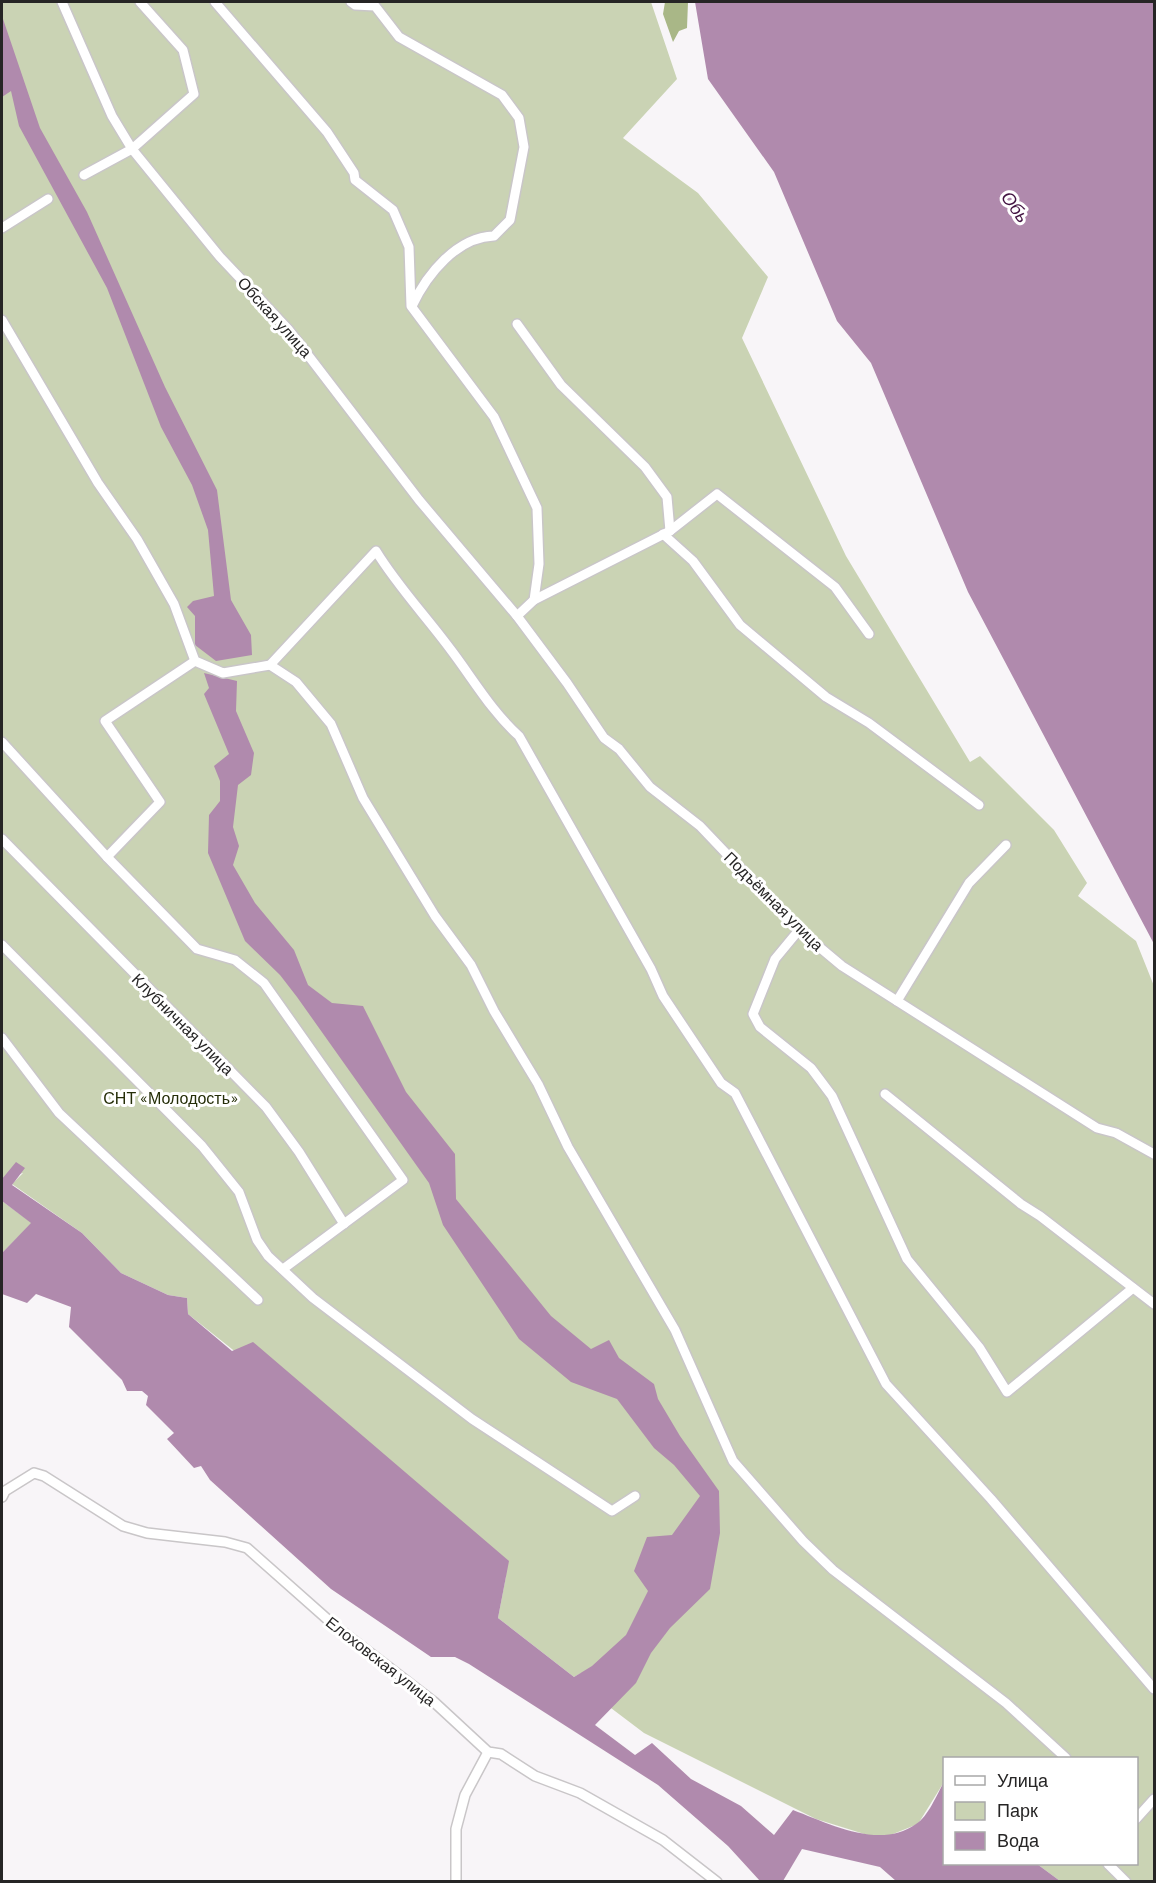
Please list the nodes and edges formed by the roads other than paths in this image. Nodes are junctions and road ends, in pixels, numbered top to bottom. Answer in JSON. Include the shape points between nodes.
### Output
{"nodes":[{"id":1,"x":62,"y":2,"type":"edge"},
{"id":2,"x":140,"y":2,"type":"edge"},
{"id":3,"x":215,"y":2,"type":"edge"},
{"id":4,"x":351,"y":2,"type":"edge"},
{"id":5,"x":132,"y":149,"type":"junction"},
{"id":6,"x":84,"y":175,"type":"dead end"},
{"id":7,"x":48,"y":199,"type":"dead end"},
{"id":8,"x":2,"y":228,"type":"edge"},
{"id":9,"x":411,"y":306,"type":"junction"},
{"id":10,"x":2,"y":320,"type":"edge"},
{"id":11,"x":517,"y":324,"type":"dead end"},
{"id":12,"x":667,"y":532,"type":"junction"},
{"id":13,"x":534,"y":600,"type":"junction"},
{"id":14,"x":517,"y":616,"type":"junction"},
{"id":15,"x":869,"y":634,"type":"dead end"},
{"id":16,"x":195,"y":661,"type":"junction"},
{"id":17,"x":270,"y":665,"type":"junction"},
{"id":18,"x":2,"y":742,"type":"edge"},
{"id":19,"x":979,"y":805,"type":"dead end"},
{"id":20,"x":2,"y":839,"type":"edge"},
{"id":21,"x":1006,"y":845,"type":"dead end"},
{"id":22,"x":106,"y":857,"type":"junction"},
{"id":23,"x":799,"y":930,"type":"junction"},
{"id":24,"x":2,"y":945,"type":"edge"},
{"id":25,"x":897,"y":1001,"type":"junction"},
{"id":26,"x":2,"y":1038,"type":"edge"},
{"id":27,"x":885,"y":1094,"type":"dead end"},
{"id":28,"x":1155,"y":1154,"type":"edge"},
{"id":29,"x":344,"y":1224,"type":"junction"},
{"id":30,"x":283,"y":1269,"type":"junction"},
{"id":31,"x":1133,"y":1288,"type":"junction"},
{"id":32,"x":258,"y":1300,"type":"dead end"},
{"id":33,"x":1155,"y":1304,"type":"edge"},
{"id":34,"x":635,"y":1496,"type":"dead end"},
{"id":35,"x":2,"y":1497,"type":"edge"},
{"id":36,"x":1155,"y":1689,"type":"edge"},
{"id":37,"x":488,"y":1752,"type":"junction"},
{"id":38,"x":1065,"y":1757,"type":"edge"},
{"id":39,"x":1155,"y":1799,"type":"edge"},
{"id":40,"x":1138,"y":1818,"type":"edge"},
{"id":41,"x":1110,"y":1865,"type":"edge"},
{"id":42,"x":456,"y":1881,"type":"edge"},
{"id":43,"x":717,"y":1881,"type":"edge"},
{"id":44,"x":1126,"y":1881,"type":"edge"}],
"edges":[{"from":1,"to":5,"type":"street","name":"Обская улица","via":[[112,116]]},
{"from":2,"to":5,"type":"street","via":[[183,50],[194,94]]},
{"from":3,"to":9,"type":"street","via":[[327,132],[355,180],[393,210],[409,247]]},
{"from":4,"to":9,"type":"street","via":[[375,6],[399,37],[502,95],[519,118],[524,147],[510,220],[494,236],[478,236],[455,251],[424,281]]},
{"from":5,"to":6,"type":"street"},
{"from":5,"to":14,"type":"street","name":"Обская улица","via":[[220,256],[288,328],[419,500]]},
{"from":7,"to":8,"type":"street"},
{"from":9,"to":13,"type":"street","via":[[494,417],[537,508],[539,564]]},
{"from":10,"to":16,"type":"street","via":[[169,594]]},
{"from":11,"to":12,"type":"street","via":[[561,385],[645,467],[667,497]]},
{"from":12,"to":13,"type":"street"},
{"from":12,"to":15,"type":"street","via":[[717,494],[835,587]]},
{"from":12,"to":19,"type":"street","via":[[740,625],[826,697],[869,723]]},
{"from":13,"to":14,"type":"street"},
{"from":14,"to":23,"type":"street","name":"Подъёмная улица","via":[[604,738],[650,787],[700,826]]},
{"from":16,"to":17,"type":"street","via":[[223,673]]},
{"from":16,"to":22,"type":"street","via":[[105,721],[160,801]]},
{"from":17,"to":36,"type":"street","via":[[376,551],[396,584],[519,736],[663,996],[721,1083],[735,1093],[886,1384]]},
{"from":17,"to":38,"type":"street","via":[[296,682],[331,724],[363,798],[435,916],[471,965],[538,1084],[568,1147],[675,1330],[733,1461],[833,1570],[1006,1703]]},
{"from":18,"to":22,"type":"street"},
{"from":20,"to":29,"type":"street","name":"Клубничная улица","via":[[266,1107]]},
{"from":21,"to":25,"type":"street","via":[[969,883]]},
{"from":22,"to":29,"type":"street","via":[[197,949],[235,960],[264,983],[403,1180]]},
{"from":23,"to":25,"type":"street","name":"Подъёмная улица","via":[[842,966]]},
{"from":23,"to":31,"type":"street","via":[[774,958],[753,1014],[760,1027],[811,1068],[832,1096],[907,1258],[979,1347],[1007,1392]]},
{"from":24,"to":30,"type":"street","via":[[202,1146],[239,1192],[257,1240]]},
{"from":25,"to":28,"type":"street","name":"Подъёмная улица","via":[[1097,1128],[1116,1133]]},
{"from":26,"to":32,"type":"street","via":[[59,1113]]},
{"from":27,"to":31,"type":"street"},
{"from":29,"to":30,"type":"street"},
{"from":30,"to":34,"type":"street","via":[[321,1304],[472,1419],[612,1511]]},
{"from":31,"to":33,"type":"street"},
{"from":35,"to":37,"type":"street","name":"Елоховская улица","via":[[34,1473],[123,1526],[247,1548],[335,1626],[434,1702]]},
{"from":37,"to":42,"type":"street","via":[[465,1795],[456,1829]]},
{"from":37,"to":43,"type":"street","name":"Елоховская улица","via":[[501,1754],[535,1776],[580,1793],[663,1840]]},
{"from":39,"to":40,"type":"street"},
{"from":41,"to":44,"type":"street"}]}
